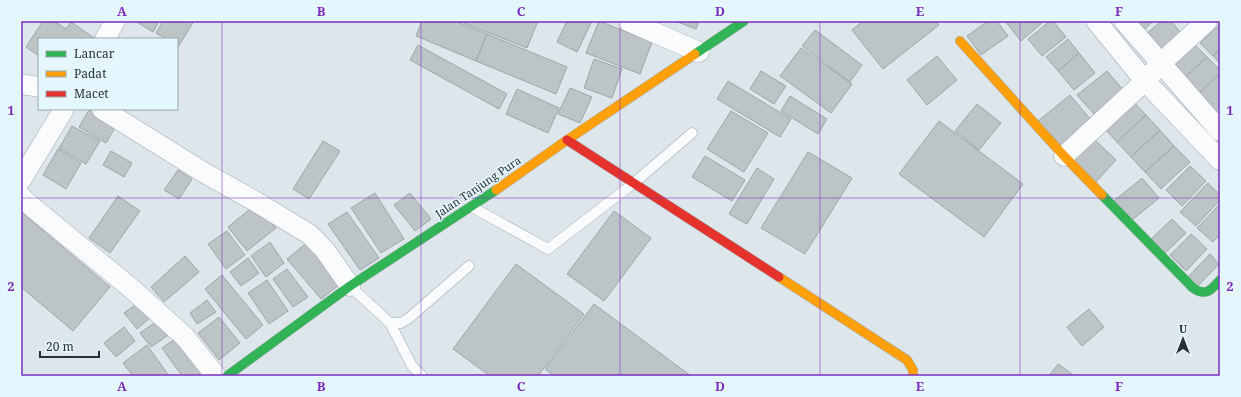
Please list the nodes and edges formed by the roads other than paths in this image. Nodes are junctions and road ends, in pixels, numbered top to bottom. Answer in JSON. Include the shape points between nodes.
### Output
{"nodes":[{"id":1,"x":116,"y":21,"type":"edge"},
{"id":2,"x":628,"y":21,"type":"edge"},
{"id":3,"x":744,"y":21,"type":"edge"},
{"id":4,"x":1096,"y":21,"type":"edge"},
{"id":5,"x":1124,"y":21,"type":"edge"},
{"id":6,"x":1207,"y":21,"type":"edge"},
{"id":7,"x":106,"y":38,"type":"edge"},
{"id":8,"x":960,"y":41,"type":"dead end"},
{"id":9,"x":699,"y":52,"type":"junction"},
{"id":10,"x":1160,"y":64,"type":"junction"},
{"id":11,"x":1145,"y":81,"type":"junction"},
{"id":12,"x":21,"y":84,"type":"edge"},
{"id":13,"x":38,"y":86,"type":"edge"},
{"id":14,"x":63,"y":110,"type":"edge"},
{"id":15,"x":104,"y":110,"type":"edge"},
{"id":16,"x":1220,"y":131,"type":"edge"},
{"id":17,"x":692,"y":133,"type":"dead end"},
{"id":18,"x":566,"y":140,"type":"junction"},
{"id":19,"x":1064,"y":156,"type":"junction"},
{"id":20,"x":1220,"y":160,"type":"edge"},
{"id":21,"x":21,"y":180,"type":"edge"},
{"id":22,"x":634,"y":183,"type":"junction"},
{"id":23,"x":21,"y":196,"type":"edge"},
{"id":24,"x":472,"y":207,"type":"junction"},
{"id":25,"x":469,"y":266,"type":"dead end"},
{"id":26,"x":1220,"y":280,"type":"edge"},
{"id":27,"x":350,"y":286,"type":"junction"},
{"id":28,"x":390,"y":323,"type":"junction"},
{"id":29,"x":216,"y":376,"type":"edge"},
{"id":30,"x":227,"y":376,"type":"edge"},
{"id":31,"x":422,"y":376,"type":"edge"},
{"id":32,"x":913,"y":376,"type":"edge"}],
"edges":[{"from":1,"to":7,"type":"street"},
{"from":2,"to":9,"type":"street"},
{"from":3,"to":9,"type":"street","name":"Jalan Tanjung Pura"},
{"from":4,"to":11,"type":"street"},
{"from":5,"to":10,"type":"street"},
{"from":6,"to":10,"type":"street"},
{"from":8,"to":19,"type":"street"},
{"from":9,"to":18,"type":"street","name":"Jalan Tanjung Pura"},
{"from":10,"to":11,"type":"street"},
{"from":10,"to":16,"type":"street"},
{"from":11,"to":19,"type":"street"},
{"from":11,"to":20,"type":"street"},
{"from":12,"to":13,"type":"street"},
{"from":14,"to":21,"type":"street"},
{"from":15,"to":27,"type":"street","via":[[309,234],[324,249]]},
{"from":17,"to":22,"type":"lane"},
{"from":18,"to":22,"type":"street"},
{"from":18,"to":24,"type":"street","name":"Jalan Tanjung Pura"},
{"from":19,"to":26,"type":"street","via":[[1198,292],[1209,291]]},
{"from":22,"to":24,"type":"lane","via":[[548,249]]},
{"from":22,"to":32,"type":"street","via":[[907,360],[913,370]]},
{"from":23,"to":29,"type":"street","via":[[185,337]]},
{"from":24,"to":27,"type":"street","name":"Jalan Tanjung Pura"},
{"from":25,"to":28,"type":"lane","via":[[409,318],[401,323]]},
{"from":27,"to":28,"type":"lane"},
{"from":27,"to":30,"type":"street","name":"Jalan Tanjung Pura"},
{"from":28,"to":31,"type":"lane","via":[[412,366]]}]}
